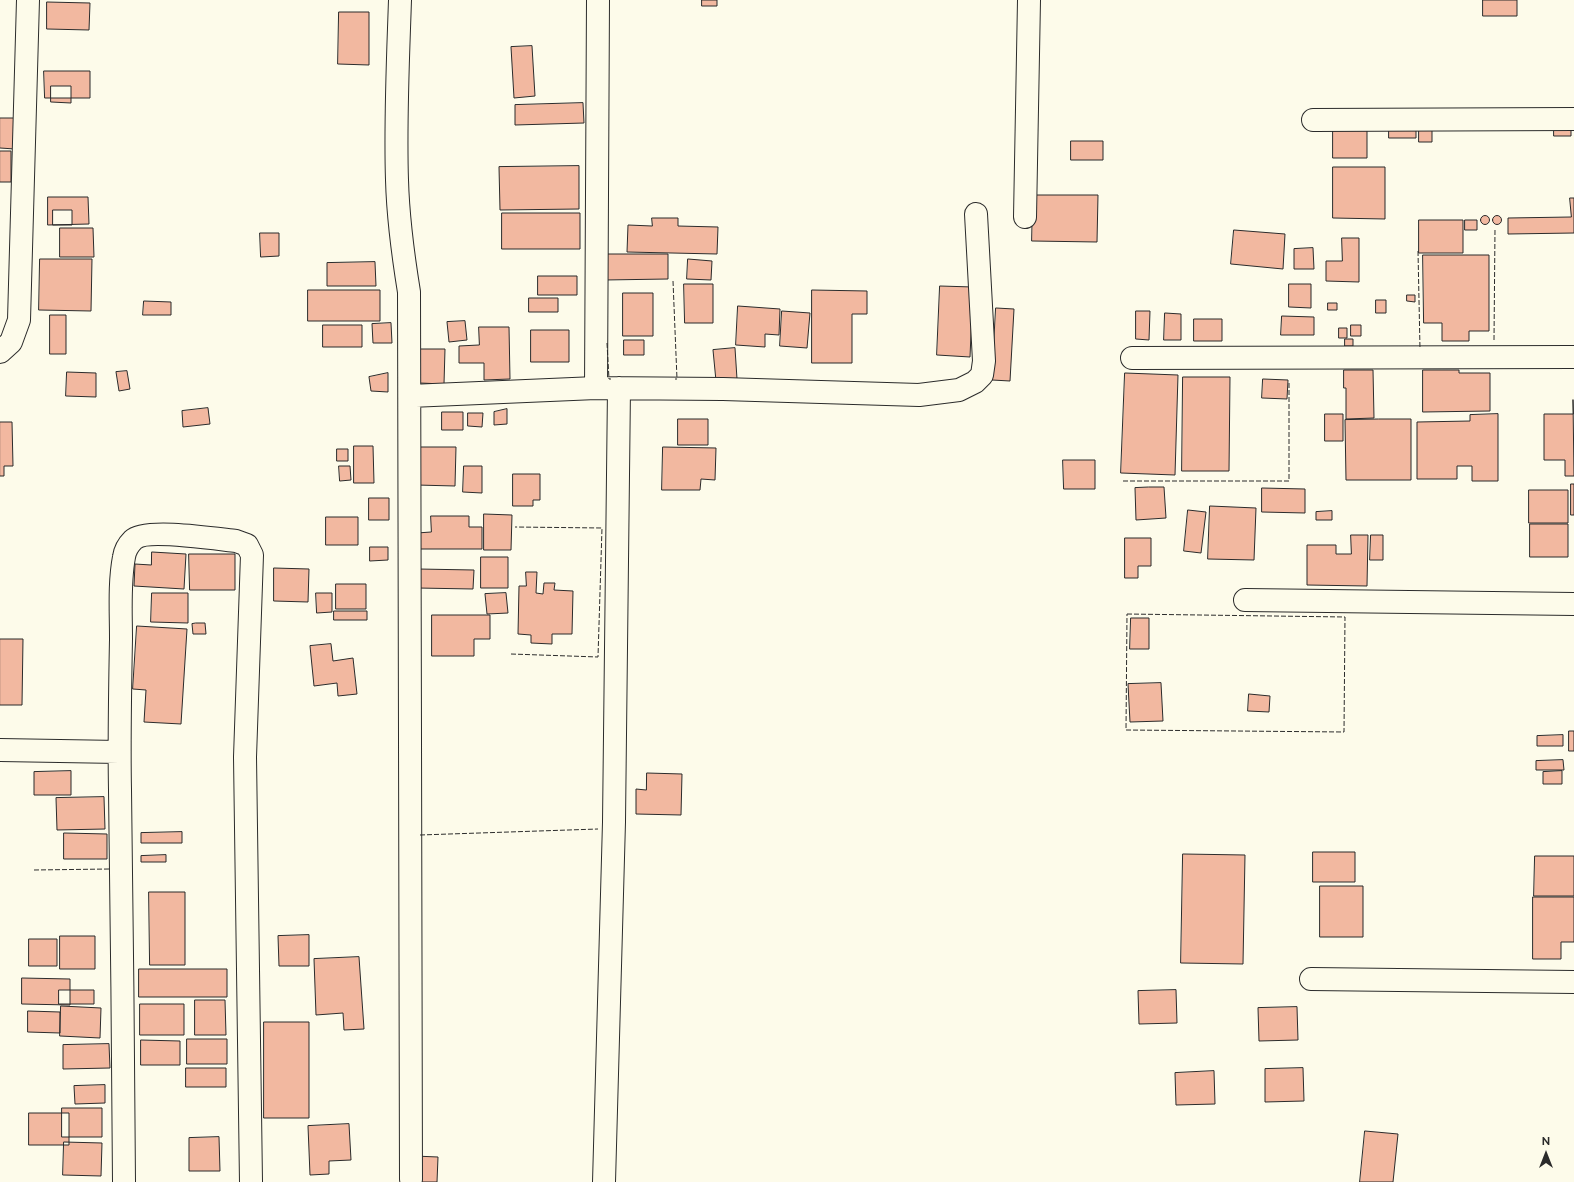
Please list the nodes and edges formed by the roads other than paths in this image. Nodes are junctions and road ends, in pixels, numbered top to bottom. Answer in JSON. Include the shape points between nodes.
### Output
{"nodes":[{"id":1,"x":28,"y":0,"type":"edge"},
{"id":2,"x":400,"y":0,"type":"edge"},
{"id":3,"x":598,"y":0,"type":"edge"},
{"id":4,"x":1029,"y":0,"type":"edge"},
{"id":5,"x":1574,"y":119,"type":"edge"},
{"id":6,"x":1313,"y":120,"type":"dead end"},
{"id":7,"x":976,"y":214,"type":"dead end"},
{"id":8,"x":1025,"y":217,"type":"dead end"},
{"id":9,"x":0,"y":352,"type":"edge"},
{"id":10,"x":1574,"y":357,"type":"edge"},
{"id":11,"x":1132,"y":358,"type":"dead end"},
{"id":12,"x":596,"y":388,"type":"junction"},
{"id":13,"x":619,"y":388,"type":"junction"},
{"id":14,"x":410,"y":396,"type":"junction"},
{"id":15,"x":1245,"y":600,"type":"dead end"},
{"id":16,"x":1574,"y":604,"type":"edge"},
{"id":17,"x":0,"y":750,"type":"edge"},
{"id":18,"x":119,"y":752,"type":"junction"},
{"id":19,"x":1311,"y":979,"type":"dead end"},
{"id":20,"x":1574,"y":982,"type":"edge"},
{"id":21,"x":411,"y":1179,"type":"dead end"},
{"id":22,"x":124,"y":1182,"type":"edge"},
{"id":23,"x":251,"y":1182,"type":"edge"},
{"id":24,"x":604,"y":1182,"type":"edge"}],
"edges":[{"from":1,"to":9,"type":"street","via":[[19,320],[10,342]]},
{"from":2,"to":14,"type":"street","via":[[397,180],[409,292]]},
{"from":3,"to":12,"type":"street"},
{"from":4,"to":8,"type":"street"},
{"from":5,"to":6,"type":"street"},
{"from":7,"to":13,"type":"street","via":[[984,361],[982,375],[970,385],[959,390],[919,395]]},
{"from":10,"to":11,"type":"street"},
{"from":12,"to":13,"type":"street"},
{"from":12,"to":14,"type":"street"},
{"from":13,"to":24,"type":"street","via":[[614,822]]},
{"from":14,"to":21,"type":"street"},
{"from":15,"to":16,"type":"street"},
{"from":17,"to":18,"type":"street"},
{"from":18,"to":22,"type":"street"},
{"from":18,"to":23,"type":"street","via":[[121,586],[125,550],[134,539],[141,536],[210,538],[247,544],[252,555],[244,758]]},
{"from":19,"to":20,"type":"street"}]}
